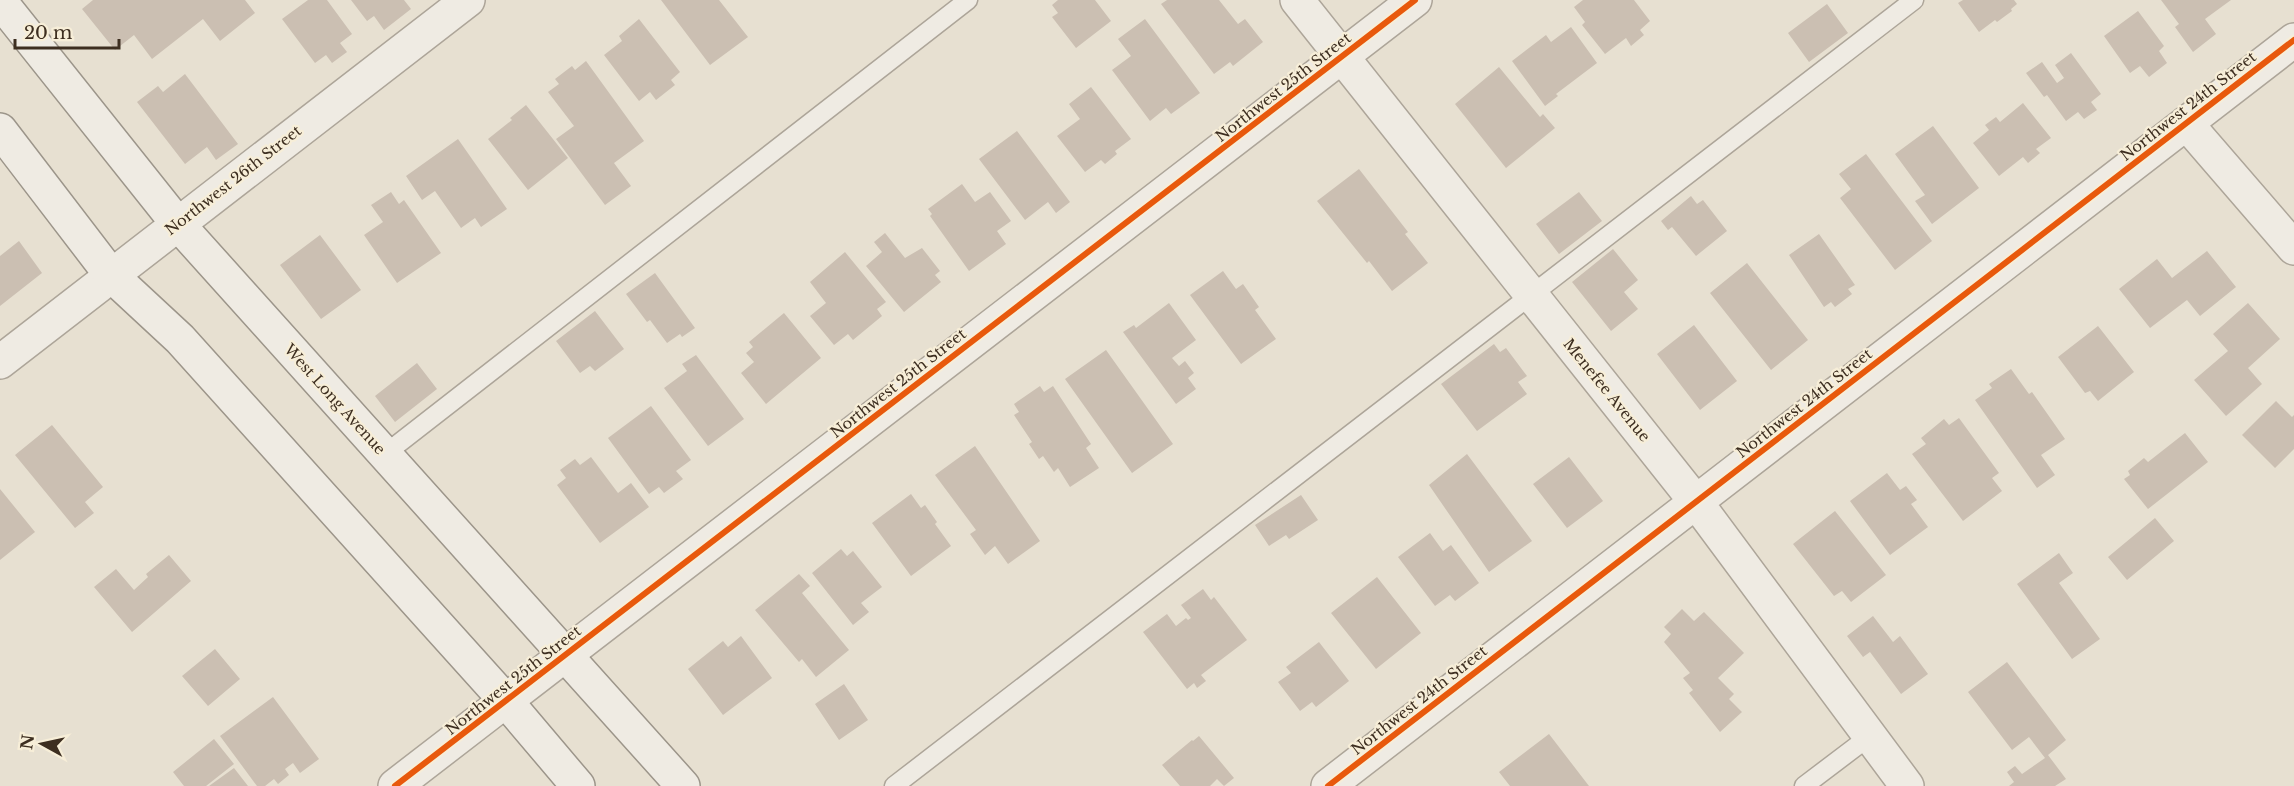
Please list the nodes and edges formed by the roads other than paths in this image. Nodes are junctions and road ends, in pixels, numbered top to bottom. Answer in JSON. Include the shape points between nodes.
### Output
{"nodes":[{"id":1,"x":468,"y":0,"type":"edge"},
{"id":2,"x":968,"y":0,"type":"edge"},
{"id":3,"x":1297,"y":0,"type":"edge"},
{"id":4,"x":1415,"y":0,"type":"edge"},
{"id":5,"x":1914,"y":0,"type":"edge"},
{"id":6,"x":0,"y":1,"type":"edge"},
{"id":7,"x":2294,"y":40,"type":"edge"},
{"id":8,"x":1341,"y":57,"type":"junction"},
{"id":9,"x":2186,"y":123,"type":"junction"},
{"id":10,"x":0,"y":130,"type":"edge"},
{"id":11,"x":177,"y":223,"type":"junction"},
{"id":12,"x":2294,"y":248,"type":"edge"},
{"id":13,"x":111,"y":275,"type":"junction"},
{"id":14,"x":1531,"y":295,"type":"junction"},
{"id":15,"x":0,"y":362,"type":"edge"},
{"id":16,"x":385,"y":454,"type":"junction"},
{"id":17,"x":1696,"y":501,"type":"junction"},
{"id":18,"x":566,"y":654,"type":"junction"},
{"id":19,"x":506,"y":701,"type":"junction"},
{"id":20,"x":1870,"y":736,"type":"junction"},
{"id":21,"x":395,"y":786,"type":"edge"},
{"id":22,"x":578,"y":786,"type":"edge"},
{"id":23,"x":683,"y":786,"type":"edge"},
{"id":24,"x":894,"y":786,"type":"edge"},
{"id":25,"x":1328,"y":786,"type":"edge"},
{"id":26,"x":1804,"y":786,"type":"edge"},
{"id":27,"x":1907,"y":786,"type":"edge"}],
"edges":[{"from":1,"to":11,"type":"street","name":"Northwest 26th Street"},
{"from":2,"to":16,"type":"lane"},
{"from":3,"to":8,"type":"street","name":"Menefee Avenue"},
{"from":4,"to":8,"type":"street","name":"Northwest 25th Street"},
{"from":5,"to":14,"type":"lane"},
{"from":6,"to":11,"type":"street","name":"West Long Avenue"},
{"from":7,"to":9,"type":"street","name":"Northwest 24th Street"},
{"from":8,"to":14,"type":"street","name":"Menefee Avenue"},
{"from":8,"to":18,"type":"street","name":"Northwest 25th Street"},
{"from":9,"to":12,"type":"street"},
{"from":9,"to":17,"type":"street","name":"Northwest 24th Street"},
{"from":10,"to":13,"type":"street"},
{"from":11,"to":13,"type":"street","name":"Northwest 26th Street"},
{"from":11,"to":16,"type":"street","name":"West Long Avenue"},
{"from":13,"to":15,"type":"street","name":"Northwest 26th Street"},
{"from":13,"to":19,"type":"street","via":[[180,339]]},
{"from":14,"to":17,"type":"street","name":"Menefee Avenue"},
{"from":14,"to":24,"type":"lane"},
{"from":16,"to":18,"type":"street","name":"West Long Avenue"},
{"from":17,"to":20,"type":"street","name":"Menefee Avenue"},
{"from":17,"to":25,"type":"street","name":"Northwest 24th Street"},
{"from":18,"to":19,"type":"street","name":"Northwest 25th Street"},
{"from":18,"to":23,"type":"street","name":"West Long Avenue"},
{"from":19,"to":21,"type":"street","name":"Northwest 25th Street"},
{"from":19,"to":22,"type":"street"},
{"from":20,"to":26,"type":"lane"},
{"from":20,"to":27,"type":"street","name":"Menefee Avenue"}]}
